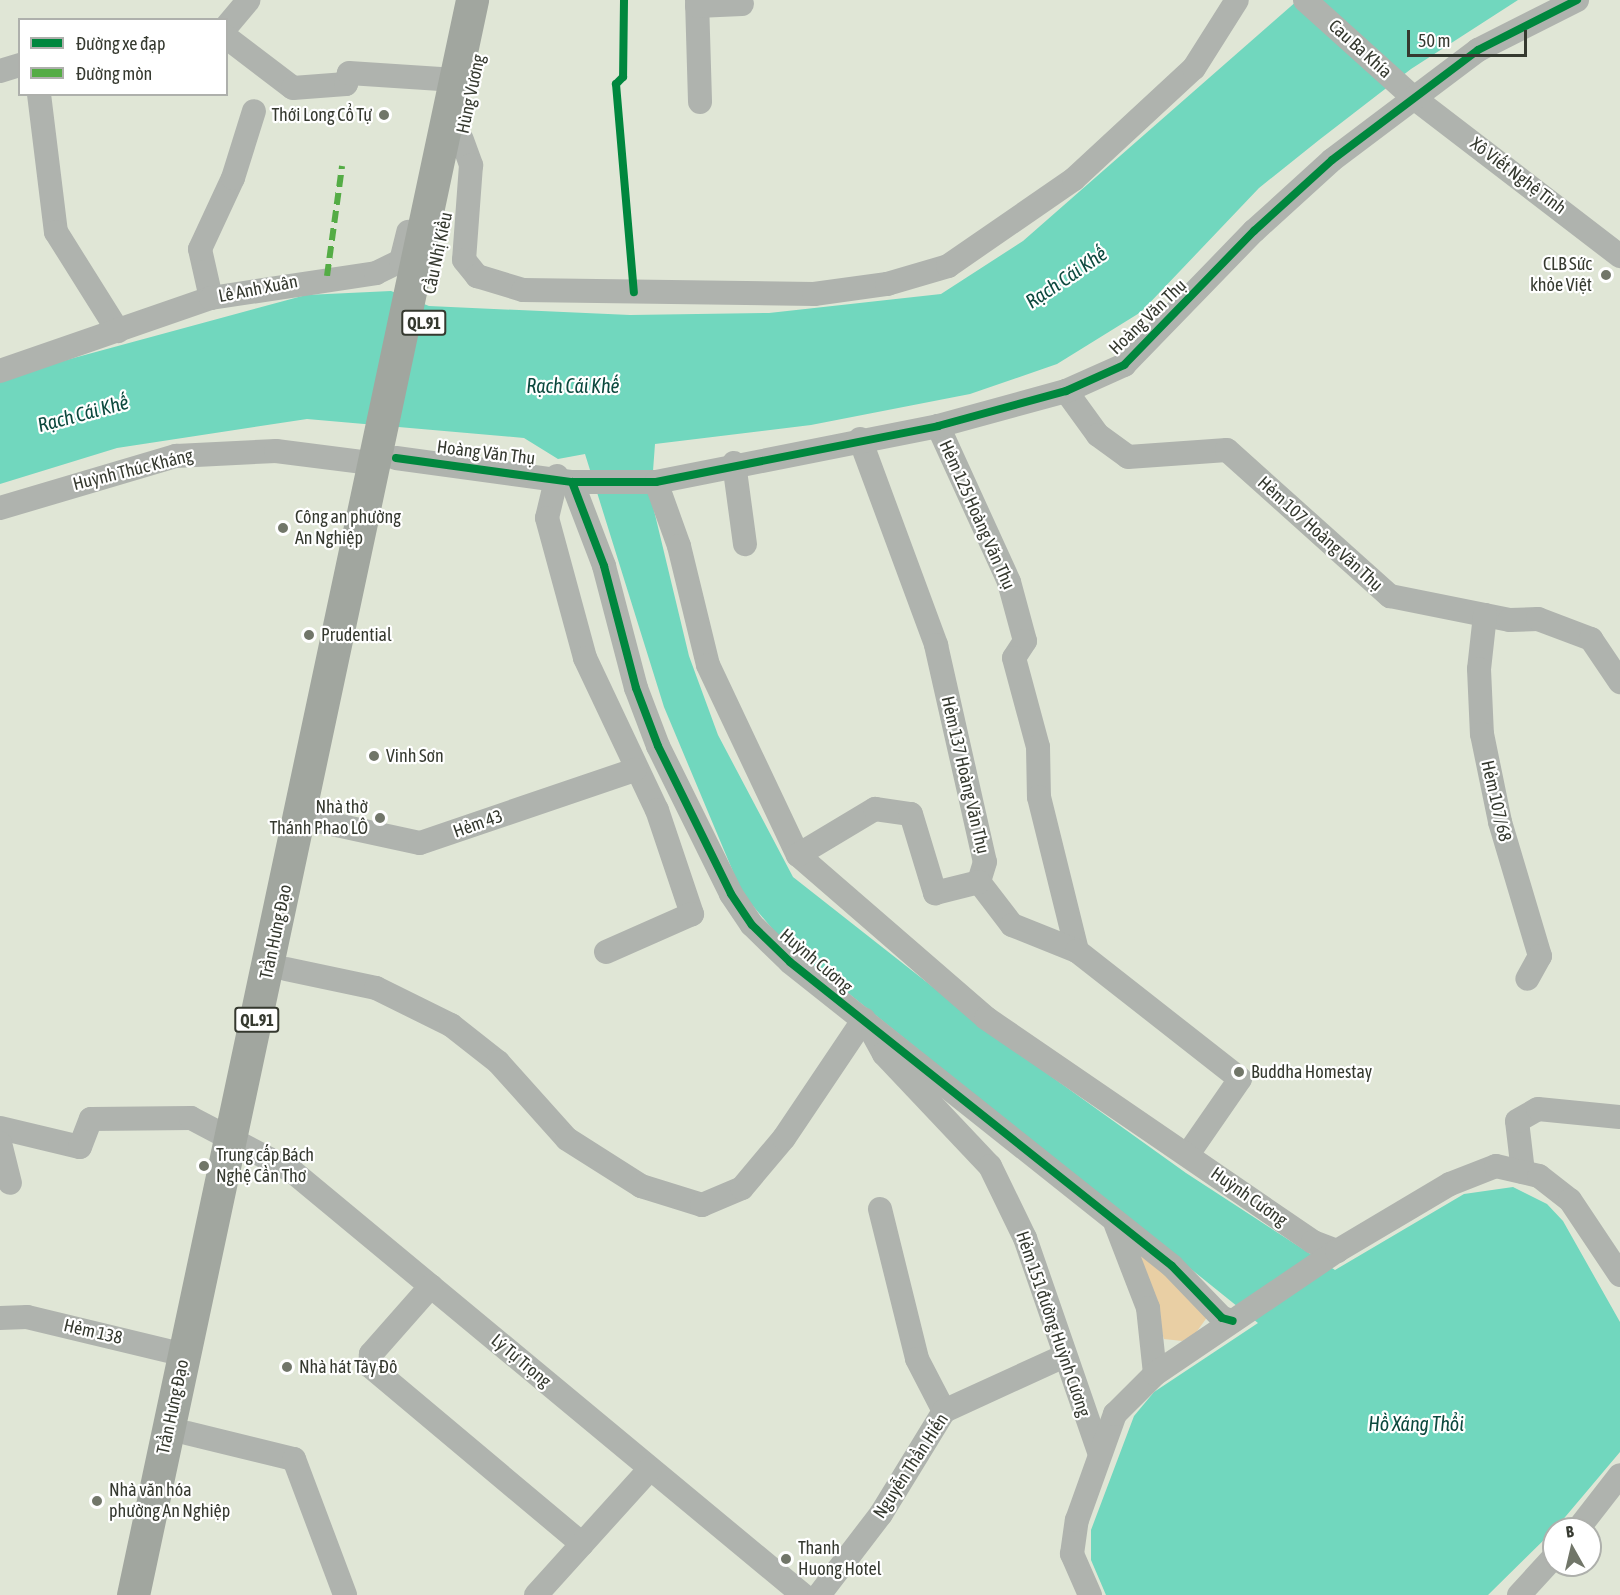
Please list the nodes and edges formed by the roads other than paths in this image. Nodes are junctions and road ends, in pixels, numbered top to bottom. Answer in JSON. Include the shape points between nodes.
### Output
{"nodes":[{"id":1,"x":472,"y":0,"type":"edge"},
{"id":2,"x":491,"y":0,"type":"edge"},
{"id":3,"x":1237,"y":0,"type":"edge"},
{"id":4,"x":1305,"y":0,"type":"edge"},
{"id":5,"x":1577,"y":0,"type":"edge"},
{"id":6,"x":247,"y":1,"type":"edge"},
{"id":7,"x":697,"y":3,"type":"edge"},
{"id":8,"x":742,"y":4,"type":"dead end"},
{"id":9,"x":228,"y":25,"type":"edge"},
{"id":10,"x":228,"y":38,"type":"edge"},
{"id":11,"x":18,"y":66,"type":"edge"},
{"id":12,"x":0,"y":71,"type":"edge"},
{"id":13,"x":456,"y":80,"type":"junction"},
{"id":14,"x":1411,"y":95,"type":"junction"},
{"id":15,"x":39,"y":96,"type":"edge"},
{"id":16,"x":700,"y":102,"type":"dead end"},
{"id":17,"x":254,"y":111,"type":"dead end"},
{"id":18,"x":452,"y":142,"type":"junction"},
{"id":19,"x":442,"y":188,"type":"joint"},
{"id":20,"x":1620,"y":256,"type":"edge"},
{"id":21,"x":211,"y":298,"type":"junction"},
{"id":22,"x":118,"y":331,"type":"junction"},
{"id":23,"x":0,"y":371,"type":"edge"},
{"id":24,"x":1066,"y":391,"type":"junction"},
{"id":25,"x":938,"y":426,"type":"junction"},
{"id":26,"x":860,"y":439,"type":"junction"},
{"id":27,"x":385,"y":456,"type":"junction"},
{"id":28,"x":734,"y":463,"type":"junction"},
{"id":29,"x":564,"y":479,"type":"junction"},
{"id":30,"x":656,"y":482,"type":"junction"},
{"id":31,"x":0,"y":508,"type":"edge"},
{"id":32,"x":744,"y":544,"type":"dead end"},
{"id":33,"x":1485,"y":615,"type":"junction"},
{"id":34,"x":1620,"y":682,"type":"edge"},
{"id":35,"x":635,"y":770,"type":"junction"},
{"id":36,"x":318,"y":821,"type":"junction"},
{"id":37,"x":798,"y":855,"type":"junction"},
{"id":38,"x":978,"y":882,"type":"junction"},
{"id":39,"x":1077,"y":951,"type":"junction"},
{"id":40,"x":606,"y":952,"type":"dead end"},
{"id":41,"x":286,"y":969,"type":"junction"},
{"id":42,"x":1527,"y":979,"type":"dead end"},
{"id":43,"x":864,"y":1019,"type":"junction"},
{"id":44,"x":1620,"y":1117,"type":"edge"},
{"id":45,"x":0,"y":1128,"type":"edge"},
{"id":46,"x":0,"y":1143,"type":"edge"},
{"id":47,"x":240,"y":1144,"type":"junction"},
{"id":48,"x":1188,"y":1154,"type":"junction"},
{"id":49,"x":1523,"y":1172,"type":"junction"},
{"id":50,"x":10,"y":1182,"type":"dead end"},
{"id":51,"x":880,"y":1209,"type":"dead end"},
{"id":52,"x":1114,"y":1220,"type":"junction"},
{"id":53,"x":1332,"y":1255,"type":"junction"},
{"id":54,"x":1620,"y":1275,"type":"edge"},
{"id":55,"x":431,"y":1286,"type":"junction"},
{"id":56,"x":0,"y":1318,"type":"edge"},
{"id":57,"x":1237,"y":1318,"type":"junction"},
{"id":58,"x":185,"y":1355,"type":"junction"},
{"id":59,"x":1064,"y":1356,"type":"junction"},
{"id":60,"x":1155,"y":1374,"type":"junction"},
{"id":61,"x":944,"y":1411,"type":"junction"},
{"id":62,"x":187,"y":1433,"type":"junction"},
{"id":63,"x":1099,"y":1452,"type":"junction"},
{"id":64,"x":650,"y":1469,"type":"junction"},
{"id":65,"x":1620,"y":1475,"type":"edge"},
{"id":66,"x":1587,"y":1517,"type":"edge"},
{"id":67,"x":582,"y":1544,"type":"junction"},
{"id":68,"x":1542,"y":1570,"type":"edge"},
{"id":69,"x":1521,"y":1594,"type":"edge"},
{"id":70,"x":133,"y":1595,"type":"edge"},
{"id":71,"x":152,"y":1595,"type":"edge"},
{"id":72,"x":345,"y":1595,"type":"edge"},
{"id":73,"x":536,"y":1595,"type":"edge"},
{"id":74,"x":802,"y":1595,"type":"edge"},
{"id":75,"x":819,"y":1595,"type":"edge"},
{"id":76,"x":1090,"y":1595,"type":"edge"}],
"edges":[{"from":1,"to":13,"type":"highway","name":"Hùng Vương","number":"QL.91"},
{"from":2,"to":18,"type":"highway","name":"Hùng Vương","number":"QL.91"},
{"from":3,"to":18,"type":"street","via":[[1194,68],[1074,179],[948,266],[887,284],[814,294],[545,291],[523,290],[477,276],[464,260],[471,165]]},
{"from":4,"to":14,"type":"street","name":"Cau Ba Khía"},
{"from":5,"to":14,"type":"street","name":"Hoàng Văn Thụ","via":[[1478,50]]},
{"from":6,"to":9,"type":"street"},
{"from":7,"to":8,"type":"street"},
{"from":7,"to":16,"type":"street"},
{"from":10,"to":13,"type":"street","via":[[293,87],[346,84],[349,73]]},
{"from":11,"to":12,"type":"street"},
{"from":13,"to":18,"type":"highway","name":"Hùng Vương","number":"QL.91"},
{"from":14,"to":20,"type":"street","name":"Xô Viết Nghệ Tĩnh"},
{"from":14,"to":24,"type":"street","name":"Hoàng Văn Thụ","via":[[1293,195],[1124,365]]},
{"from":15,"to":22,"type":"street","via":[[56,232]]},
{"from":17,"to":21,"type":"street","via":[[233,178],[200,249]]},
{"from":18,"to":19,"type":"highway","name":"Hùng Vương","number":"QL.91"},
{"from":18,"to":21,"type":"street","name":"Lê Anh Xuân","via":[[422,180],[401,261],[376,273]]},
{"from":19,"to":27,"type":"highway","name":"Cầu Nhị Kiều","number":"QL.91"},
{"from":21,"to":22,"type":"street","name":"Lê Anh Xuân"},
{"from":22,"to":23,"type":"street","name":"Lê Anh Xuân"},
{"from":24,"to":25,"type":"street","name":"Hoàng Văn Thụ"},
{"from":24,"to":33,"type":"street","name":"Hẻm 107 Hoàng Văn Thụ","via":[[1098,435],[1128,457],[1227,450],[1390,597]]},
{"from":25,"to":26,"type":"street","name":"Hoàng Văn Thụ"},
{"from":25,"to":39,"type":"street","name":"Hẻm 125 Hoàng Văn Thụ","via":[[1009,582],[1024,641],[1014,658],[1038,747],[1039,797]]},
{"from":26,"to":28,"type":"street","name":"Hoàng Văn Thụ"},
{"from":26,"to":38,"type":"street","name":"Hẻm 137 Hoàng Văn Thụ","via":[[936,645],[985,862]]},
{"from":27,"to":29,"type":"street","name":"Hoàng Văn Thụ"},
{"from":27,"to":31,"type":"street","name":"Huỳnh Thúc Kháng","via":[[276,451],[176,456]]},
{"from":27,"to":36,"type":"highway","name":"Trần Hưng Đạo","number":"QL.91"},
{"from":27,"to":47,"type":"highway","name":"Trần Hưng Đạo","number":"QL.91"},
{"from":28,"to":30,"type":"street","name":"Hoàng Văn Thụ"},
{"from":28,"to":32,"type":"street"},
{"from":29,"to":30,"type":"street","name":"Hoàng Văn Thụ"},
{"from":29,"to":35,"type":"street","via":[[547,518],[585,658]]},
{"from":29,"to":43,"type":"street","name":"Huỳnh Cương","via":[[604,566],[643,708],[731,894],[790,962]]},
{"from":30,"to":37,"type":"street","name":"Huỳnh Cương","via":[[679,546],[708,665]]},
{"from":33,"to":34,"type":"street","name":"Hẻm 107 Hoàng Văn Thụ","via":[[1538,619],[1591,639]]},
{"from":33,"to":42,"type":"street","name":"Hẻm 107/68","via":[[1479,669],[1482,734],[1500,822],[1540,956]]},
{"from":35,"to":36,"type":"street","name":"Hẻm 43","via":[[420,843]]},
{"from":35,"to":40,"type":"street","via":[[657,810],[692,914]]},
{"from":36,"to":41,"type":"highway","name":"Trần Hưng Đạo","number":"QL.91"},
{"from":37,"to":38,"type":"street","via":[[875,809],[911,814],[935,893]]},
{"from":37,"to":48,"type":"street","name":"Huỳnh Cương","via":[[986,1018]]},
{"from":38,"to":39,"type":"street","name":"Hẻm 137 Hoàng Văn Thụ","via":[[1012,925]]},
{"from":39,"to":48,"type":"street","name":"Hẻm 137 Hoàng Văn Thụ","via":[[1240,1079]]},
{"from":41,"to":43,"type":"street","via":[[376,988],[451,1026],[498,1062],[567,1138],[641,1186],[702,1205],[742,1188],[784,1138]]},
{"from":41,"to":47,"type":"highway","name":"Trần Hưng Đạo","number":"QL.91"},
{"from":43,"to":52,"type":"street","name":"Huỳnh Cương"},
{"from":43,"to":59,"type":"street","name":"Hẻm 151 đường Huỳnh Cương","via":[[884,1054],[990,1166],[1025,1238]]},
{"from":44,"to":49,"type":"street","via":[[1538,1110],[1517,1121]]},
{"from":45,"to":47,"type":"street","name":"Lý Tự Trọng","via":[[80,1147],[91,1119],[157,1116],[205,1120]]},
{"from":46,"to":50,"type":"street"},
{"from":47,"to":55,"type":"street","name":"Lý Tự Trọng","via":[[292,1171]]},
{"from":47,"to":58,"type":"highway","name":"Trần Hưng Đạo","number":"QL.91"},
{"from":47,"to":62,"type":"highway","name":"Trần Hưng Đạo","number":"QL.91"},
{"from":48,"to":53,"type":"street","name":"Huỳnh Cương"},
{"from":49,"to":53,"type":"street","via":[[1496,1166],[1450,1184]]},
{"from":49,"to":54,"type":"street","via":[[1539,1176],[1570,1200]]},
{"from":51,"to":61,"type":"street","via":[[917,1359]]},
{"from":52,"to":57,"type":"street","name":"Huỳnh Cương","via":[[1172,1266],[1222,1318]]},
{"from":52,"to":60,"type":"street","via":[[1148,1308]]},
{"from":53,"to":57,"type":"street"},
{"from":55,"to":64,"type":"street","name":"Lý Tự Trọng"},
{"from":55,"to":67,"type":"street","via":[[371,1354],[370,1366]]},
{"from":56,"to":58,"type":"street","name":"Hẻm 138","via":[[38,1319]]},
{"from":57,"to":60,"type":"street"},
{"from":58,"to":70,"type":"highway","name":"Trần Hưng Đạo","number":"QL.91"},
{"from":59,"to":61,"type":"street","name":"Nguyễn Thần Hiến"},
{"from":59,"to":63,"type":"street","name":"Hẻm 151 đường Huỳnh Cương"},
{"from":60,"to":63,"type":"street","via":[[1116,1414]]},
{"from":61,"to":75,"type":"street","name":"Nguyễn Thần Hiến","via":[[881,1514]]},
{"from":62,"to":71,"type":"highway","name":"Trần Hưng Đạo","number":"QL.91"},
{"from":62,"to":72,"type":"street","via":[[294,1459]]},
{"from":63,"to":76,"type":"street","via":[[1082,1501],[1072,1554]]},
{"from":64,"to":67,"type":"street"},
{"from":64,"to":74,"type":"street","name":"Lý Tự Trọng"},
{"from":65,"to":66,"type":"street"},
{"from":67,"to":73,"type":"street"},
{"from":68,"to":69,"type":"street"}]}
